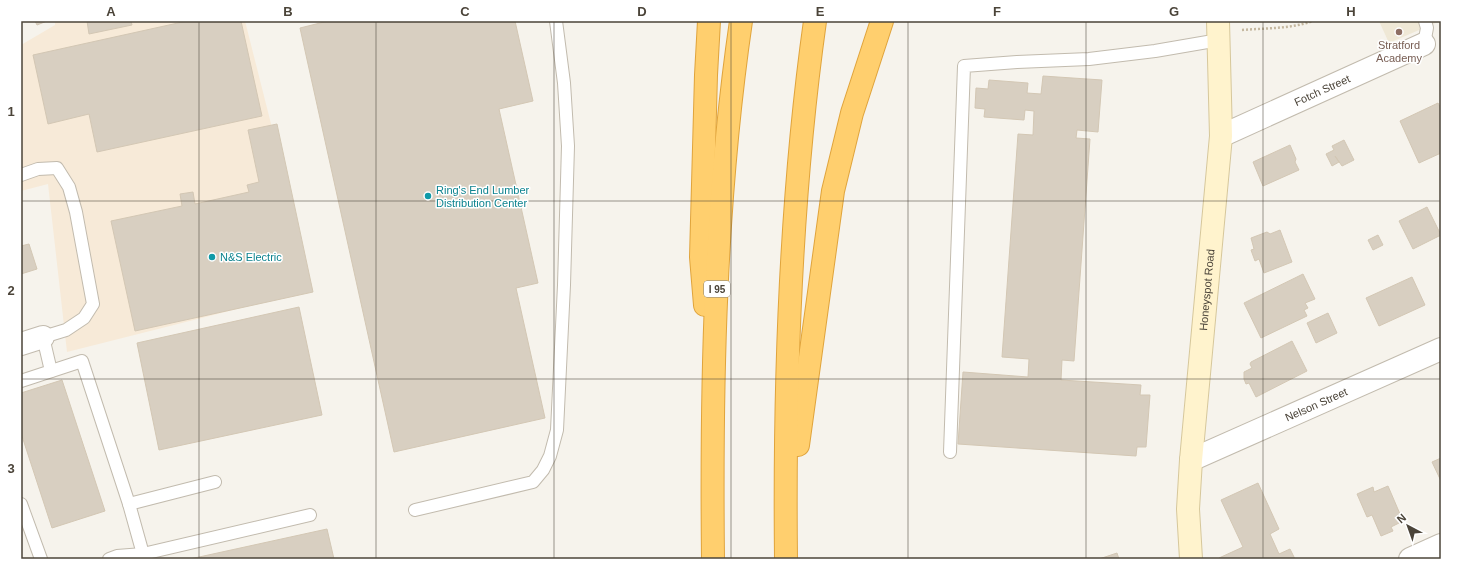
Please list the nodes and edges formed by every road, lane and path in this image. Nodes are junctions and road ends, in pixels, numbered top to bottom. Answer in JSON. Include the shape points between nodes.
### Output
{"nodes":[{"id":1,"x":556,"y":21,"type":"edge"},
{"id":2,"x":709,"y":21,"type":"edge"},
{"id":3,"x":741,"y":21,"type":"edge"},
{"id":4,"x":815,"y":21,"type":"edge"},
{"id":5,"x":882,"y":21,"type":"edge"},
{"id":6,"x":1313,"y":21,"type":"edge"},
{"id":7,"x":1425,"y":21,"type":"edge"},
{"id":8,"x":1219,"y":30,"type":"edge"},
{"id":9,"x":1242,"y":30,"type":"dead end"},
{"id":10,"x":1424,"y":44,"type":"joint"},
{"id":11,"x":1221,"y":136,"type":"junction"},
{"id":12,"x":21,"y":175,"type":"edge"},
{"id":13,"x":42,"y":337,"type":"junction"},
{"id":14,"x":21,"y":344,"type":"edge"},
{"id":15,"x":1441,"y":348,"type":"edge"},
{"id":16,"x":52,"y":371,"type":"junction"},
{"id":17,"x":21,"y":382,"type":"edge"},
{"id":18,"x":713,"y":405,"type":"junction"},
{"id":19,"x":950,"y":452,"type":"dead end"},
{"id":20,"x":1191,"y":460,"type":"junction"},
{"id":21,"x":215,"y":482,"type":"dead end"},
{"id":22,"x":21,"y":504,"type":"edge"},
{"id":23,"x":129,"y":504,"type":"junction"},
{"id":24,"x":415,"y":510,"type":"dead end"},
{"id":25,"x":310,"y":515,"type":"dead end"},
{"id":26,"x":786,"y":529,"type":"junction"},
{"id":27,"x":1441,"y":545,"type":"edge"},
{"id":28,"x":144,"y":557,"type":"edge"},
{"id":29,"x":41,"y":559,"type":"edge"},
{"id":30,"x":109,"y":559,"type":"edge"},
{"id":31,"x":714,"y":559,"type":"edge"},
{"id":32,"x":786,"y":559,"type":"edge"},
{"id":33,"x":1191,"y":559,"type":"edge"},
{"id":34,"x":1410,"y":559,"type":"edge"}],
"edges":[{"from":1,"to":24,"type":"lane","via":[[564,83],[568,146],[557,430],[550,456],[533,482]]},
{"from":2,"to":18,"type":"highway","via":[[701,257]]},
{"from":3,"to":18,"type":"highway","number":"I 95","via":[[721,218]]},
{"from":4,"to":26,"type":"highway","via":[[792,247],[788,339]]},
{"from":5,"to":26,"type":"highway","via":[[852,113],[833,191]]},
{"from":6,"to":9,"type":"path","via":[[1285,27]]},
{"from":7,"to":10,"type":"lane","via":[[1427,28]]},
{"from":8,"to":11,"type":"main road","name":"Honeyspot Road"},
{"from":8,"to":19,"type":"lane","via":[[1155,51],[1089,59],[964,66]]},
{"from":10,"to":11,"type":"street","name":"Fotch Street"},
{"from":11,"to":20,"type":"main road","name":"Honeyspot Road"},
{"from":12,"to":13,"type":"lane","via":[[38,169],[58,168],[69,187],[93,304],[84,318],[66,330]]},
{"from":13,"to":14,"type":"street"},
{"from":13,"to":16,"type":"lane"},
{"from":15,"to":20,"type":"street","name":"Nelson Street"},
{"from":16,"to":17,"type":"lane"},
{"from":16,"to":23,"type":"lane","via":[[82,361]]},
{"from":18,"to":31,"type":"highway","number":"I 95"},
{"from":20,"to":33,"type":"main road","name":"Honeyspot Road","via":[[1188,509]]},
{"from":21,"to":23,"type":"lane"},
{"from":22,"to":29,"type":"lane"},
{"from":23,"to":28,"type":"lane"},
{"from":25,"to":28,"type":"lane"},
{"from":26,"to":32,"type":"highway"},
{"from":27,"to":34,"type":"street"},
{"from":28,"to":30,"type":"lane","via":[[117,556]]}]}
